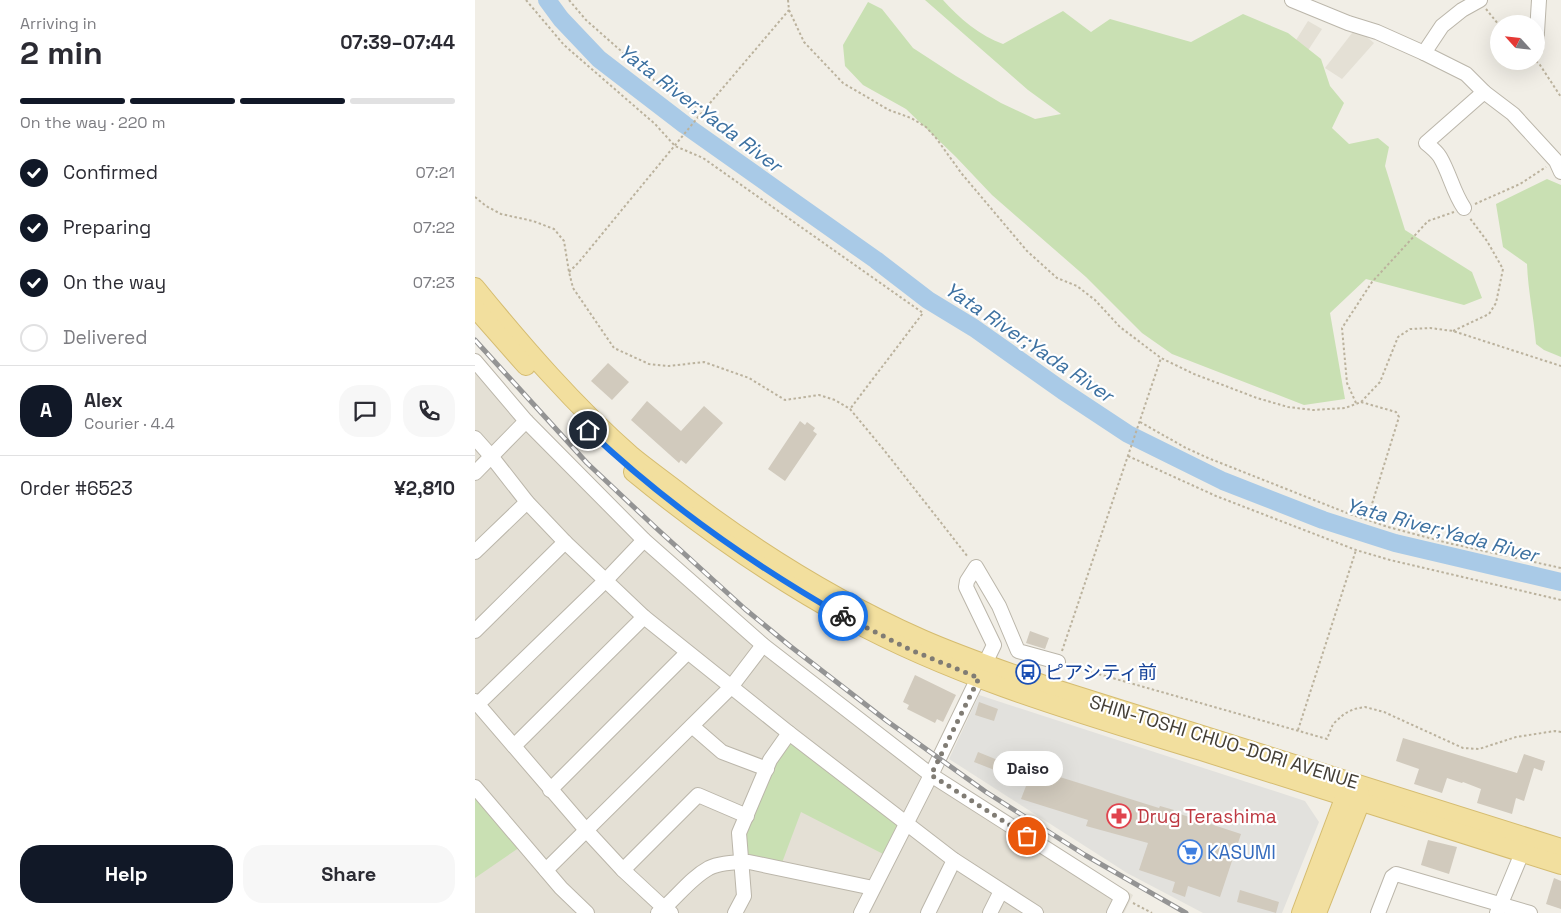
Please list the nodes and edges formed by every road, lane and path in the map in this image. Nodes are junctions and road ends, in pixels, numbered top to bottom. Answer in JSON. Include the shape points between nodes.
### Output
{"nodes":[{"id":1,"x":526,"y":0,"type":"edge"},
{"id":2,"x":569,"y":0,"type":"edge"},
{"id":3,"x":788,"y":0,"type":"edge"},
{"id":4,"x":1292,"y":0,"type":"edge"},
{"id":5,"x":1479,"y":0,"type":"edge"},
{"id":6,"x":1539,"y":0,"type":"edge"},
{"id":7,"x":789,"y":10,"type":"junction"},
{"id":8,"x":1491,"y":15,"type":"edge"},
{"id":9,"x":1538,"y":15,"type":"edge"},
{"id":10,"x":1424,"y":53,"type":"junction"},
{"id":11,"x":1543,"y":70,"type":"edge"},
{"id":12,"x":1484,"y":92,"type":"junction"},
{"id":13,"x":1561,"y":97,"type":"edge"},
{"id":14,"x":704,"y":110,"type":"junction"},
{"id":15,"x":675,"y":146,"type":"junction"},
{"id":16,"x":1559,"y":167,"type":"edge"},
{"id":17,"x":475,"y":197,"type":"edge"},
{"id":18,"x":1464,"y":208,"type":"junction"},
{"id":19,"x":569,"y":272,"type":"junction"},
{"id":20,"x":475,"y":288,"type":"edge"},
{"id":21,"x":475,"y":308,"type":"edge"},
{"id":22,"x":1453,"y":331,"type":"junction"},
{"id":23,"x":1161,"y":358,"type":"junction"},
{"id":24,"x":475,"y":361,"type":"edge"},
{"id":25,"x":1561,"y":366,"type":"edge"},
{"id":26,"x":1361,"y":402,"type":"junction"},
{"id":27,"x":1356,"y":404,"type":"junction"},
{"id":28,"x":850,"y":410,"type":"junction"},
{"id":29,"x":526,"y":422,"type":"junction"},
{"id":30,"x":1139,"y":424,"type":"junction"},
{"id":31,"x":475,"y":438,"type":"edge"},
{"id":32,"x":1129,"y":455,"type":"junction"},
{"id":33,"x":491,"y":456,"type":"junction"},
{"id":34,"x":475,"y":472,"type":"edge"},
{"id":35,"x":527,"y":502,"type":"junction"},
{"id":36,"x":1367,"y":520,"type":"junction"},
{"id":37,"x":644,"y":540,"type":"junction"},
{"id":38,"x":565,"y":542,"type":"junction"},
{"id":39,"x":1356,"y":550,"type":"junction"},
{"id":40,"x":475,"y":552,"type":"edge"},
{"id":41,"x":976,"y":567,"type":"junction"},
{"id":42,"x":1561,"y":568,"type":"edge"},
{"id":43,"x":605,"y":580,"type":"junction"},
{"id":44,"x":1561,"y":600,"type":"edge"},
{"id":45,"x":644,"y":617,"type":"junction"},
{"id":46,"x":475,"y":631,"type":"edge"},
{"id":47,"x":763,"y":645,"type":"junction"},
{"id":48,"x":687,"y":653,"type":"junction"},
{"id":49,"x":1058,"y":662,"type":"junction"},
{"id":50,"x":982,"y":671,"type":"junction"},
{"id":51,"x":731,"y":687,"type":"junction"},
{"id":52,"x":476,"y":703,"type":"edge"},
{"id":53,"x":692,"y":726,"type":"junction"},
{"id":54,"x":1298,"y":730,"type":"junction"},
{"id":55,"x":1561,"y":732,"type":"edge"},
{"id":56,"x":789,"y":733,"type":"junction"},
{"id":57,"x":514,"y":746,"type":"junction"},
{"id":58,"x":767,"y":769,"type":"junction"},
{"id":59,"x":931,"y":775,"type":"junction"},
{"id":60,"x":475,"y":787,"type":"edge"},
{"id":61,"x":550,"y":790,"type":"junction"},
{"id":62,"x":1354,"y":794,"type":"junction"},
{"id":63,"x":747,"y":816,"type":"junction"},
{"id":64,"x":907,"y":823,"type":"junction"},
{"id":65,"x":586,"y":830,"type":"junction"},
{"id":66,"x":1561,"y":848,"type":"edge"},
{"id":67,"x":1522,"y":853,"type":"junction"},
{"id":68,"x":954,"y":860,"type":"junction"},
{"id":69,"x":741,"y":862,"type":"junction"},
{"id":70,"x":1561,"y":865,"type":"edge"},
{"id":71,"x":546,"y":870,"type":"junction"},
{"id":72,"x":623,"y":870,"type":"junction"},
{"id":73,"x":873,"y":888,"type":"junction"},
{"id":74,"x":1001,"y":891,"type":"junction"},
{"id":75,"x":1122,"y":897,"type":"junction"},
{"id":76,"x":1499,"y":908,"type":"edge"},
{"id":77,"x":664,"y":911,"type":"edge"},
{"id":78,"x":587,"y":913,"type":"edge"},
{"id":79,"x":735,"y":913,"type":"edge"},
{"id":80,"x":861,"y":913,"type":"edge"},
{"id":81,"x":928,"y":913,"type":"edge"},
{"id":82,"x":990,"y":913,"type":"edge"},
{"id":83,"x":1036,"y":913,"type":"edge"},
{"id":84,"x":1114,"y":913,"type":"edge"},
{"id":85,"x":1152,"y":913,"type":"edge"},
{"id":86,"x":1301,"y":913,"type":"edge"},
{"id":87,"x":1317,"y":913,"type":"edge"},
{"id":88,"x":1378,"y":913,"type":"edge"},
{"id":89,"x":1530,"y":913,"type":"edge"}],
"edges":[{"from":1,"to":15,"type":"path","via":[[564,45],[655,124]]},
{"from":2,"to":14,"type":"path","via":[[586,20],[663,88]]},
{"from":3,"to":7,"type":"path"},
{"from":4,"to":10,"type":"street"},
{"from":5,"to":8,"type":"path"},
{"from":5,"to":10,"type":"street","via":[[1442,26]]},
{"from":6,"to":9,"type":"street"},
{"from":7,"to":14,"type":"path"},
{"from":7,"to":23,"type":"path","via":[[804,42],[843,82],[925,127],[1027,251],[1057,278],[1077,286],[1095,300],[1120,327]]},
{"from":10,"to":12,"type":"street","via":[[1466,74]]},
{"from":11,"to":13,"type":"path"},
{"from":12,"to":16,"type":"street","via":[[1513,114]]},
{"from":12,"to":18,"type":"street","via":[[1426,143],[1439,156]]},
{"from":14,"to":15,"type":"path"},
{"from":15,"to":19,"type":"path"},
{"from":15,"to":28,"type":"path","via":[[703,158],[923,313]]},
{"from":16,"to":18,"type":"path"},
{"from":17,"to":19,"type":"path","via":[[501,214],[554,229],[564,241]]},
{"from":18,"to":22,"type":"path","via":[[1503,269],[1496,303],[1489,314]]},
{"from":18,"to":27,"type":"path","via":[[1428,221],[1372,282],[1342,328],[1347,383]]},
{"from":19,"to":28,"type":"path","via":[[573,288],[614,348],[649,364],[669,366],[704,362],[749,378],[785,400],[819,395]]},
{"from":20,"to":50,"type":"main road","name":"SHIN-TOSHI CHUO-DORI AVENUE","via":[[584,411],[633,456],[694,504],[768,556],[844,600]]},
{"from":21,"to":50,"type":"main road","name":"SHIN-TOSHI CHUO-DORI AVENUE","via":[[575,418],[626,466],[687,515],[847,619],[911,650]]},
{"from":22,"to":25,"type":"path"},
{"from":22,"to":26,"type":"path","via":[[1410,329],[1398,337],[1380,382]]},
{"from":23,"to":27,"type":"path","via":[[1194,374],[1288,407],[1313,410]]},
{"from":23,"to":30,"type":"path"},
{"from":24,"to":29,"type":"street"},
{"from":26,"to":27,"type":"path"},
{"from":26,"to":36,"type":"path","via":[[1396,412],[1399,417]]},
{"from":28,"to":41,"type":"path"},
{"from":29,"to":33,"type":"street"},
{"from":29,"to":37,"type":"street"},
{"from":30,"to":32,"type":"path"},
{"from":30,"to":36,"type":"path","via":[[1236,470]]},
{"from":31,"to":33,"type":"street"},
{"from":32,"to":39,"type":"path","via":[[1215,496]]},
{"from":32,"to":49,"type":"path"},
{"from":33,"to":34,"type":"street"},
{"from":33,"to":35,"type":"street"},
{"from":35,"to":38,"type":"street"},
{"from":35,"to":40,"type":"street"},
{"from":36,"to":42,"type":"path","via":[[1439,541]]},
{"from":37,"to":43,"type":"street"},
{"from":37,"to":47,"type":"street"},
{"from":38,"to":43,"type":"street"},
{"from":38,"to":46,"type":"street"},
{"from":39,"to":44,"type":"path"},
{"from":39,"to":54,"type":"path"},
{"from":41,"to":49,"type":"street","via":[[999,606],[1018,651]]},
{"from":41,"to":50,"type":"street","via":[[966,587],[994,645]]},
{"from":43,"to":45,"type":"street"},
{"from":43,"to":52,"type":"street"},
{"from":45,"to":48,"type":"street"},
{"from":45,"to":57,"type":"street"},
{"from":47,"to":51,"type":"street"},
{"from":47,"to":59,"type":"street"},
{"from":48,"to":51,"type":"street"},
{"from":48,"to":61,"type":"street"},
{"from":49,"to":54,"type":"path"},
{"from":50,"to":59,"type":"street"},
{"from":50,"to":62,"type":"main road","name":"SHIN-TOSHI CHUO-DORI AVENUE","via":[[1113,708]]},
{"from":51,"to":53,"type":"street"},
{"from":51,"to":56,"type":"street"},
{"from":52,"to":57,"type":"street"},
{"from":53,"to":58,"type":"street","via":[[722,752]]},
{"from":53,"to":65,"type":"street"},
{"from":54,"to":55,"type":"path","via":[[1327,739],[1333,724],[1344,714],[1365,707],[1384,712],[1463,748],[1479,749],[1516,737],[1555,730]]},
{"from":56,"to":58,"type":"street"},
{"from":56,"to":64,"type":"street"},
{"from":57,"to":61,"type":"street"},
{"from":58,"to":63,"type":"street"},
{"from":59,"to":64,"type":"street"},
{"from":59,"to":75,"type":"street"},
{"from":60,"to":71,"type":"street"},
{"from":61,"to":65,"type":"street"},
{"from":62,"to":66,"type":"main road","name":"SHIN-TOSHI CHUO-DORI AVENUE"},
{"from":62,"to":67,"type":"main road","name":"SHIN-TOSHI CHUO-DORI AVENUE"},
{"from":62,"to":86,"type":"main road"},
{"from":62,"to":87,"type":"main road"},
{"from":63,"to":69,"type":"street","via":[[739,833]]},
{"from":63,"to":72,"type":"street","via":[[698,795]]},
{"from":64,"to":68,"type":"street"},
{"from":64,"to":73,"type":"street"},
{"from":65,"to":71,"type":"street"},
{"from":65,"to":72,"type":"street"},
{"from":67,"to":70,"type":"main road","name":"SHIN-TOSHI CHUO-DORI AVENUE"},
{"from":67,"to":76,"type":"street"},
{"from":68,"to":74,"type":"street"},
{"from":68,"to":81,"type":"street"},
{"from":69,"to":73,"type":"street"},
{"from":69,"to":77,"type":"street","via":[[711,867],[693,879]]},
{"from":69,"to":79,"type":"street","via":[[744,896]]},
{"from":71,"to":78,"type":"street"},
{"from":72,"to":77,"type":"street"},
{"from":73,"to":80,"type":"street"},
{"from":74,"to":82,"type":"street"},
{"from":74,"to":83,"type":"street"},
{"from":75,"to":84,"type":"street"},
{"from":75,"to":85,"type":"path"},
{"from":76,"to":88,"type":"street","via":[[1396,874]]},
{"from":76,"to":89,"type":"street"}]}
